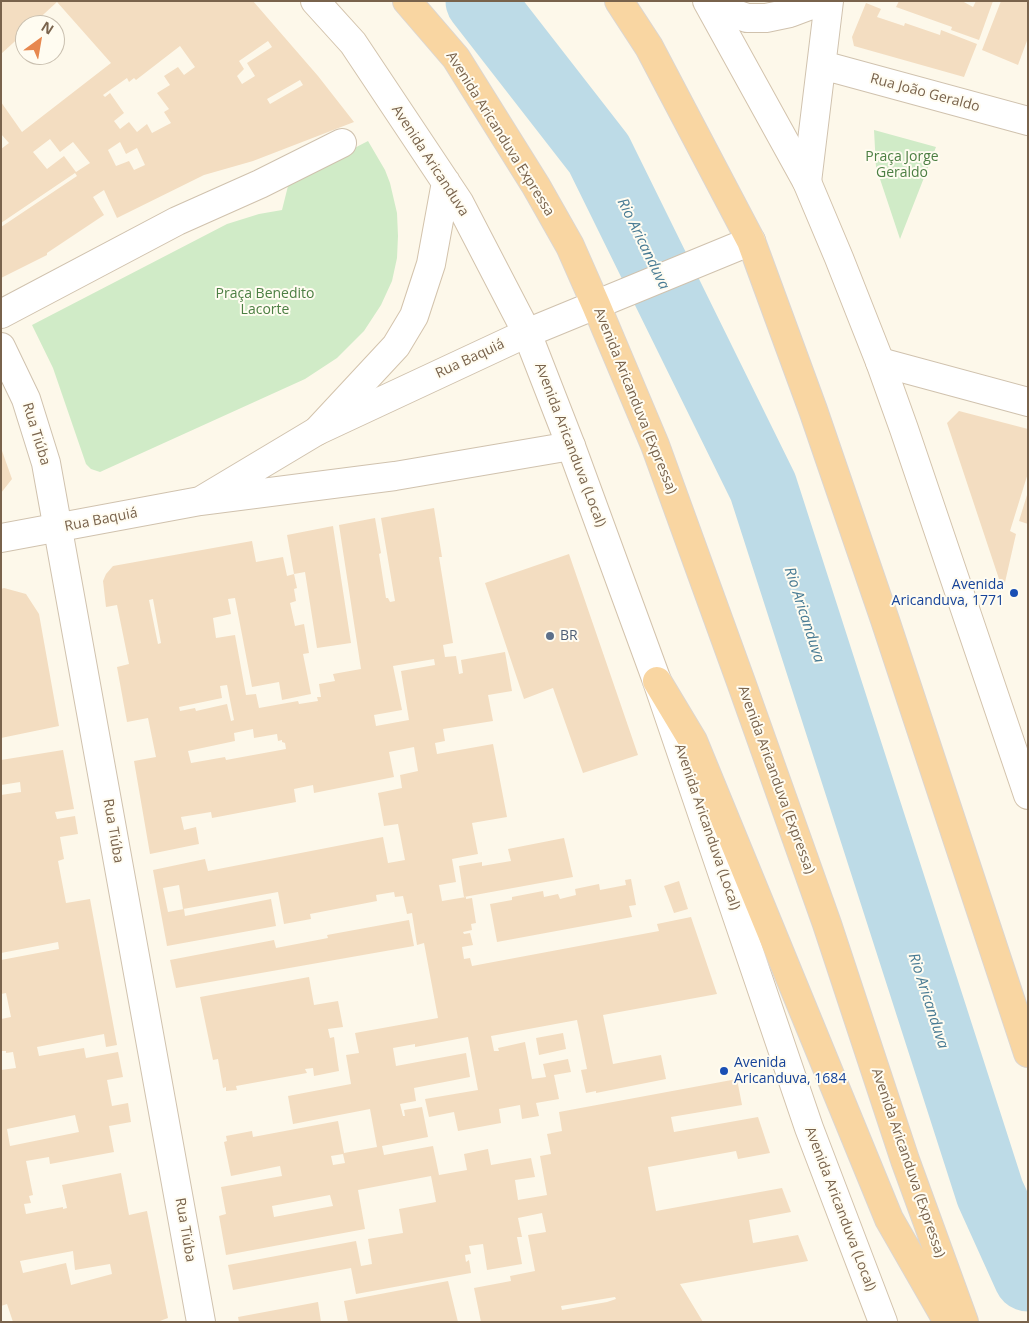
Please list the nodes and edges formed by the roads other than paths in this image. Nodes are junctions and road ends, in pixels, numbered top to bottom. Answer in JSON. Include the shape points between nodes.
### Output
{"nodes":[{"id":1,"x":315,"y":1,"type":"edge"},
{"id":2,"x":408,"y":1,"type":"edge"},
{"id":3,"x":618,"y":1,"type":"edge"},
{"id":4,"x":707,"y":1,"type":"edge"},
{"id":5,"x":715,"y":1,"type":"edge"},
{"id":6,"x":813,"y":1,"type":"edge"},
{"id":7,"x":828,"y":1,"type":"edge"},
{"id":8,"x":822,"y":64,"type":"junction"},
{"id":9,"x":1028,"y":121,"type":"edge"},
{"id":10,"x":342,"y":143,"type":"dead end"},
{"id":11,"x":446,"y":182,"type":"junction"},
{"id":12,"x":807,"y":182,"type":"junction"},
{"id":13,"x":570,"y":246,"type":"joint"},
{"id":14,"x":740,"y":246,"type":"junction"},
{"id":15,"x":608,"y":299,"type":"junction"},
{"id":16,"x":1,"y":314,"type":"edge"},
{"id":17,"x":526,"y":333,"type":"junction"},
{"id":18,"x":1,"y":347,"type":"edge"},
{"id":19,"x":880,"y":362,"type":"junction"},
{"id":20,"x":1028,"y":402,"type":"edge"},
{"id":21,"x":317,"y":431,"type":"junction"},
{"id":22,"x":571,"y":446,"type":"junction"},
{"id":23,"x":200,"y":501,"type":"junction"},
{"id":24,"x":58,"y":529,"type":"junction"},
{"id":25,"x":1,"y":538,"type":"edge"},
{"id":26,"x":657,"y":681,"type":"junction"},
{"id":27,"x":1028,"y":795,"type":"edge"},
{"id":28,"x":1028,"y":1053,"type":"edge"},
{"id":29,"x":201,"y":1322,"type":"edge"},
{"id":30,"x":882,"y":1322,"type":"edge"},
{"id":31,"x":948,"y":1322,"type":"edge"},
{"id":32,"x":964,"y":1322,"type":"edge"}],
"edges":[{"from":1,"to":11,"type":"street","name":"Avenida Aricanduva","via":[[352,43]]},
{"from":2,"to":13,"type":"highway","name":"Avenida Aricanduva Expressa","via":[[456,58]]},
{"from":3,"to":14,"type":"highway","via":[[649,48]]},
{"from":4,"to":12,"type":"street"},
{"from":5,"to":6,"type":"street","via":[[730,12],[747,18],[766,18],[790,13]]},
{"from":7,"to":8,"type":"street"},
{"from":8,"to":9,"type":"street","name":"Rua João Geraldo"},
{"from":8,"to":12,"type":"street"},
{"from":10,"to":16,"type":"street","via":[[177,221]]},
{"from":11,"to":17,"type":"street","name":"Avenida Aricanduva","via":[[464,210]]},
{"from":11,"to":21,"type":"street","via":[[431,264],[414,316],[396,346]]},
{"from":12,"to":19,"type":"street"},
{"from":13,"to":15,"type":"highway","name":"Avenida Aricanduva (Expressa)"},
{"from":14,"to":15,"type":"street","name":"Rua Baquiá"},
{"from":14,"to":28,"type":"highway","via":[[816,419]]},
{"from":15,"to":17,"type":"street","name":"Rua Baquiá"},
{"from":15,"to":32,"type":"highway","name":"Avenida Aricanduva (Expressa)","via":[[655,445],[827,924],[904,1160]]},
{"from":17,"to":21,"type":"street","name":"Rua Baquiá"},
{"from":17,"to":22,"type":"street","name":"Avenida Aricanduva (Local)"},
{"from":18,"to":24,"type":"street","name":"Rua Tiúba","via":[[26,399],[43,454]]},
{"from":19,"to":20,"type":"street"},
{"from":19,"to":27,"type":"street"},
{"from":21,"to":23,"type":"street","name":"Rua Baquiá"},
{"from":22,"to":23,"type":"street","name":"Rua Baquiá","via":[[395,476]]},
{"from":22,"to":26,"type":"street","name":"Avenida Aricanduva (Local)"},
{"from":23,"to":24,"type":"street","name":"Rua Baquiá"},
{"from":24,"to":25,"type":"street","name":"Rua Baquiá"},
{"from":24,"to":29,"type":"street","name":"Rua Tiúba"},
{"from":26,"to":30,"type":"street","name":"Avenida Aricanduva (Local)","via":[[809,1128]]},
{"from":26,"to":31,"type":"highway","via":[[693,741],[889,1219]]}]}
